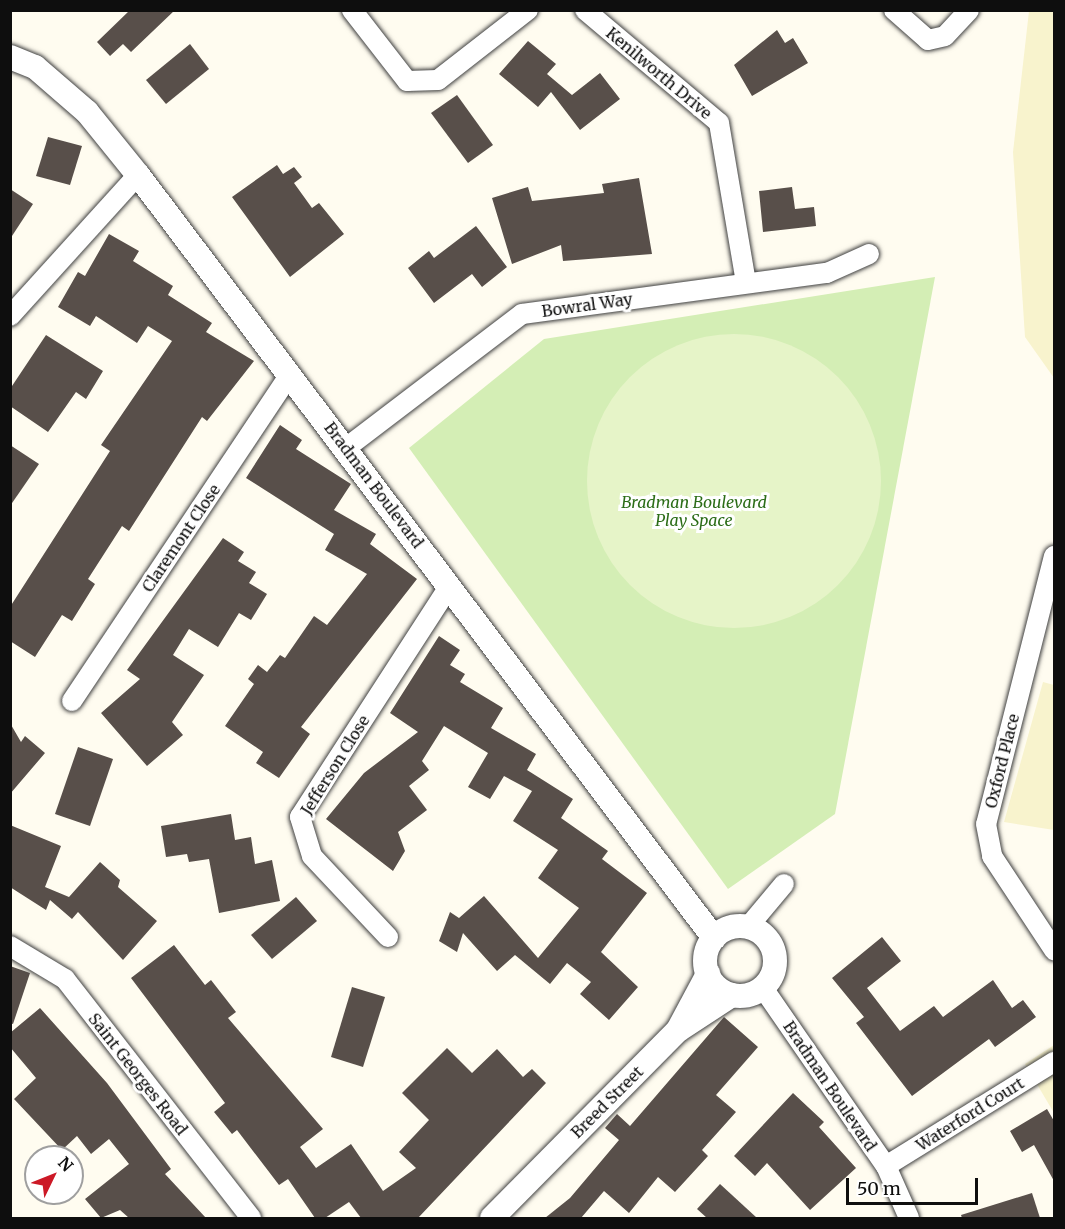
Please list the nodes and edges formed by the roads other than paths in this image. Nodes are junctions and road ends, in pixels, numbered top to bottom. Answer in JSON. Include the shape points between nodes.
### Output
{"nodes":[{"id":1,"x":352,"y":10,"type":"edge"},
{"id":2,"x":528,"y":10,"type":"edge"},
{"id":3,"x":585,"y":10,"type":"edge"},
{"id":4,"x":894,"y":10,"type":"edge"},
{"id":5,"x":969,"y":10,"type":"edge"},
{"id":6,"x":10,"y":57,"type":"edge"},
{"id":7,"x":138,"y":175,"type":"junction"},
{"id":8,"x":869,"y":254,"type":"dead end"},
{"id":9,"x":746,"y":283,"type":"junction"},
{"id":10,"x":13,"y":308,"type":"edge"},
{"id":11,"x":290,"y":374,"type":"junction"},
{"id":12,"x":346,"y":448,"type":"junction"},
{"id":13,"x":1054,"y":556,"type":"edge"},
{"id":14,"x":450,"y":585,"type":"junction"},
{"id":15,"x":72,"y":701,"type":"dead end"},
{"id":16,"x":784,"y":884,"type":"dead end"},
{"id":17,"x":748,"y":927,"type":"junction"},
{"id":18,"x":388,"y":937,"type":"dead end"},
{"id":19,"x":714,"y":938,"type":"junction"},
{"id":20,"x":10,"y":946,"type":"edge"},
{"id":21,"x":1054,"y":950,"type":"edge"},
{"id":22,"x":708,"y":974,"type":"junction"},
{"id":23,"x":763,"y":988,"type":"junction"},
{"id":24,"x":732,"y":995,"type":"junction"},
{"id":25,"x":678,"y":1030,"type":"junction"},
{"id":26,"x":1054,"y":1062,"type":"edge"},
{"id":27,"x":886,"y":1166,"type":"junction"},
{"id":28,"x":251,"y":1218,"type":"edge"},
{"id":29,"x":492,"y":1218,"type":"edge"},
{"id":30,"x":909,"y":1218,"type":"edge"}],
"edges":[{"from":1,"to":2,"type":"street","via":[[407,81],[438,80]]},
{"from":3,"to":9,"type":"street","name":"Kenilworth Drive","via":[[719,123]]},
{"from":4,"to":5,"type":"street","via":[[928,40],[945,36]]},
{"from":6,"to":7,"type":"street","name":"Bradman Boulevard","via":[[35,67],[87,112]]},
{"from":7,"to":10,"type":"street"},
{"from":7,"to":11,"type":"street","name":"Bradman Boulevard"},
{"from":8,"to":9,"type":"street","name":"Bowral Way","via":[[827,273]]},
{"from":9,"to":12,"type":"street","name":"Bowral Way","via":[[522,314]]},
{"from":11,"to":12,"type":"street","name":"Bradman Boulevard"},
{"from":11,"to":15,"type":"street","name":"Claremont Close"},
{"from":12,"to":14,"type":"street","name":"Bradman Boulevard"},
{"from":13,"to":21,"type":"street","name":"Oxford Place","via":[[986,824],[992,856]]},
{"from":14,"to":18,"type":"street","name":"Jefferson Close","via":[[300,817],[312,856]]},
{"from":14,"to":19,"type":"street","name":"Bradman Boulevard"},
{"from":16,"to":17,"type":"street"},
{"from":17,"to":19,"type":"street","via":[[729,928]]},
{"from":17,"to":23,"type":"street","via":[[766,938],[775,956]]},
{"from":19,"to":22,"type":"street","via":[[705,955]]},
{"from":20,"to":28,"type":"street","name":"Saint Georges Road","via":[[65,979]]},
{"from":22,"to":24,"type":"street"},
{"from":22,"to":25,"type":"street","name":"Breed Street"},
{"from":23,"to":24,"type":"street"},
{"from":23,"to":27,"type":"street","name":"Bradman Boulevard"},
{"from":24,"to":25,"type":"street"},
{"from":25,"to":29,"type":"street","name":"Breed Street"},
{"from":26,"to":27,"type":"street","name":"Waterford Court"},
{"from":27,"to":30,"type":"street","name":"Bradman Boulevard"}]}
